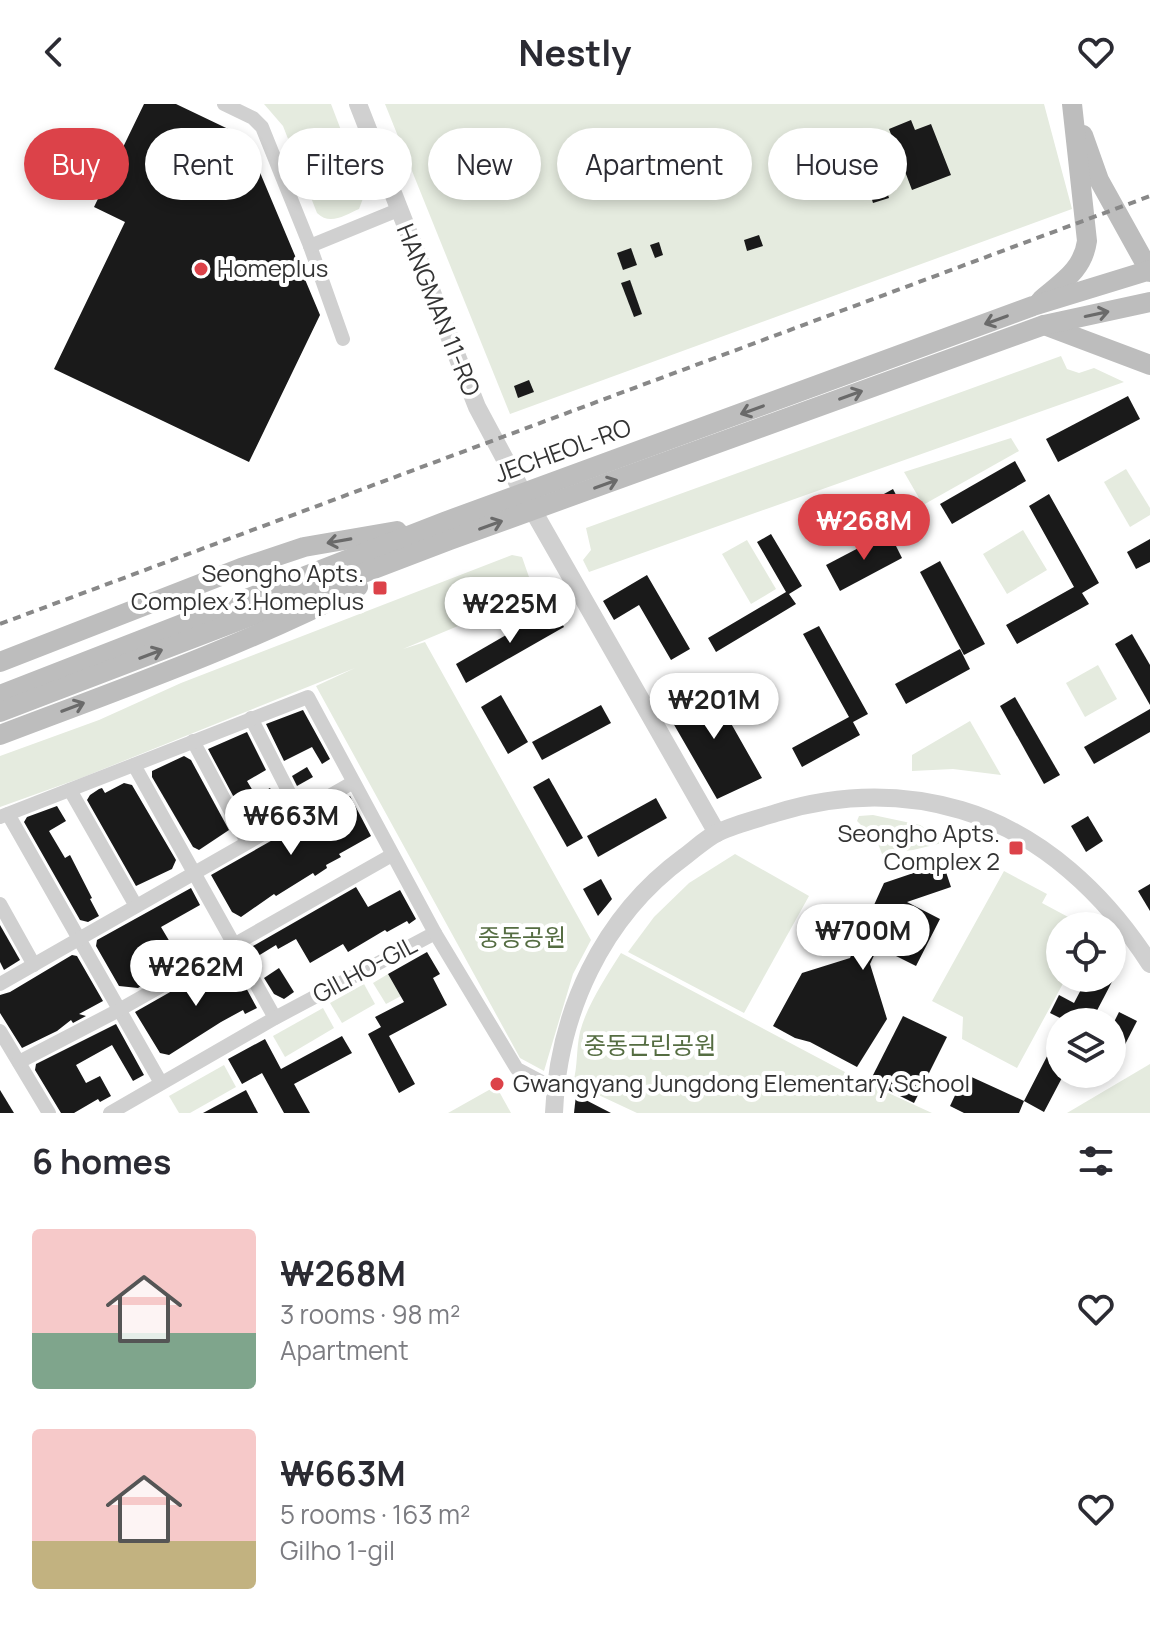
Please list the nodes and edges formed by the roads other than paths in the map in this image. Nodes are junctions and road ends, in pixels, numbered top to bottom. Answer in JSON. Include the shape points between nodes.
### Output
{"nodes":[{"id":1,"x":224,"y":104,"type":"edge"},
{"id":2,"x":358,"y":104,"type":"edge"},
{"id":3,"x":1073,"y":104,"type":"edge"},
{"id":4,"x":398,"y":210,"type":"junction"},
{"id":5,"x":310,"y":246,"type":"junction"},
{"id":6,"x":1150,"y":271,"type":"edge"},
{"id":7,"x":1150,"y":302,"type":"edge"},
{"id":8,"x":1033,"y":306,"type":"junction"},
{"id":9,"x":1044,"y":325,"type":"junction"},
{"id":10,"x":343,"y":339,"type":"dead end"},
{"id":11,"x":1150,"y":365,"type":"edge"},
{"id":12,"x":528,"y":502,"type":"junction"},
{"id":13,"x":447,"y":531,"type":"junction"},
{"id":14,"x":0,"y":662,"type":"edge"},
{"id":15,"x":0,"y":695,"type":"edge"},
{"id":16,"x":0,"y":712,"type":"edge"},
{"id":17,"x":251,"y":718,"type":"junction"},
{"id":18,"x":0,"y":735,"type":"edge"},
{"id":19,"x":193,"y":741,"type":"junction"},
{"id":20,"x":134,"y":765,"type":"junction"},
{"id":21,"x":352,"y":783,"type":"junction"},
{"id":22,"x":70,"y":790,"type":"junction"},
{"id":23,"x":299,"y":812,"type":"junction"},
{"id":24,"x":4,"y":815,"type":"edge"},
{"id":25,"x":717,"y":833,"type":"junction"},
{"id":26,"x":247,"y":842,"type":"junction"},
{"id":27,"x":392,"y":855,"type":"junction"},
{"id":28,"x":193,"y":873,"type":"junction"},
{"id":29,"x":0,"y":904,"type":"edge"},
{"id":30,"x":136,"y":906,"type":"junction"},
{"id":31,"x":435,"y":933,"type":"junction"},
{"id":32,"x":78,"y":938,"type":"junction"},
{"id":33,"x":233,"y":945,"type":"junction"},
{"id":34,"x":1150,"y":962,"type":"edge"},
{"id":35,"x":34,"y":965,"type":"junction"},
{"id":36,"x":0,"y":984,"type":"edge"},
{"id":37,"x":119,"y":1010,"type":"junction"},
{"id":38,"x":275,"y":1018,"type":"junction"},
{"id":39,"x":0,"y":1031,"type":"edge"},
{"id":40,"x":19,"y":1062,"type":"junction"},
{"id":41,"x":161,"y":1083,"type":"junction"},
{"id":42,"x":555,"y":1089,"type":"junction"},
{"id":43,"x":49,"y":1113,"type":"edge"},
{"id":44,"x":110,"y":1113,"type":"edge"},
{"id":45,"x":554,"y":1113,"type":"edge"}],
"edges":[{"from":1,"to":5,"type":"street","via":[[262,127]]},
{"from":2,"to":4,"type":"street","name":"HANGMAN 11-RO"},
{"from":3,"to":6,"type":"main road","via":[[1099,180]]},
{"from":3,"to":8,"type":"main road","via":[[1087,241],[1084,257],[1075,272]]},
{"from":4,"to":5,"type":"street"},
{"from":4,"to":12,"type":"street","name":"HANGMAN 11-RO","via":[[477,407]]},
{"from":5,"to":10,"type":"street"},
{"from":6,"to":8,"type":"main road","name":"JECHEOL-RO"},
{"from":9,"to":7,"type":"main road","name":"JECHEOL-RO","one_way":true},
{"from":8,"to":12,"type":"main road","name":"JECHEOL-RO","one_way":true},
{"from":9,"to":11,"type":"main road"},
{"from":12,"to":9,"type":"main road","name":"JECHEOL-RO","one_way":true},
{"from":12,"to":13,"type":"main road","name":"JECHEOL-RO"},
{"from":12,"to":25,"type":"street","name":"HANGMAN 11-RO"},
{"from":13,"to":14,"type":"main road","one_way":true,"via":[[304,547]]},
{"from":13,"to":15,"type":"main road","name":"JECHEOL-RO"},
{"from":16,"to":13,"type":"main road","name":"JECHEOL-RO","one_way":true},
{"from":18,"to":13,"type":"main road","one_way":true,"via":[[317,608]]},
{"from":17,"to":19,"type":"street","name":"GILHO-GIL"},
{"from":17,"to":21,"type":"street","name":"GILHO-GIL","via":[[308,697]]},
{"from":17,"to":23,"type":"street"},
{"from":19,"to":20,"type":"street","name":"GILHO-GIL"},
{"from":19,"to":26,"type":"street"},
{"from":20,"to":22,"type":"street","name":"GILHO-GIL"},
{"from":20,"to":28,"type":"street"},
{"from":21,"to":23,"type":"street"},
{"from":21,"to":27,"type":"street","name":"GILHO-GIL"},
{"from":22,"to":24,"type":"street","name":"GILHO-GIL"},
{"from":22,"to":30,"type":"street"},
{"from":23,"to":26,"type":"street"},
{"from":24,"to":32,"type":"street"},
{"from":25,"to":34,"type":"street","via":[[843,798],[929,801],[965,811],[1034,845],[1082,879]]},
{"from":25,"to":42,"type":"street","via":[[663,874],[606,939],[567,1027]]},
{"from":26,"to":28,"type":"street"},
{"from":27,"to":31,"type":"street","name":"GILHO-GIL"},
{"from":27,"to":33,"type":"street"},
{"from":28,"to":30,"type":"street"},
{"from":28,"to":33,"type":"street"},
{"from":29,"to":35,"type":"street"},
{"from":30,"to":32,"type":"street"},
{"from":31,"to":38,"type":"street","name":"GILHO-GIL"},
{"from":31,"to":42,"type":"street","via":[[517,1069]]},
{"from":32,"to":35,"type":"street"},
{"from":32,"to":37,"type":"street"},
{"from":33,"to":37,"type":"street"},
{"from":33,"to":38,"type":"street"},
{"from":35,"to":36,"type":"street"},
{"from":37,"to":40,"type":"street"},
{"from":37,"to":41,"type":"street"},
{"from":38,"to":41,"type":"street","name":"GILHO-GIL"},
{"from":39,"to":40,"type":"street"},
{"from":40,"to":43,"type":"street"},
{"from":41,"to":44,"type":"street","name":"GILHO-GIL"},
{"from":42,"to":45,"type":"street"}]}
